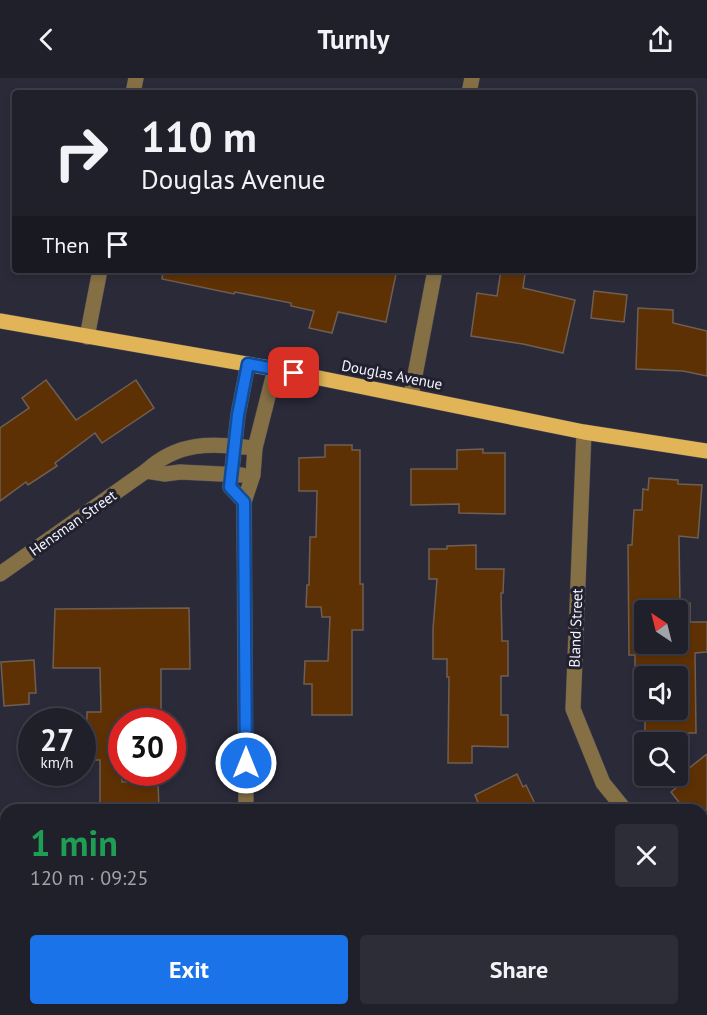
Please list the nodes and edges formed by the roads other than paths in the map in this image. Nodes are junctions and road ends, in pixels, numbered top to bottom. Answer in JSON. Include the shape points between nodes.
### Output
{"nodes":[{"id":1,"x":99,"y":273,"type":"edge"},
{"id":2,"x":434,"y":273,"type":"edge"},
{"id":3,"x":0,"y":321,"type":"edge"},
{"id":4,"x":87,"y":337,"type":"junction"},
{"id":5,"x":248,"y":364,"type":"junction"},
{"id":6,"x":275,"y":369,"type":"junction"},
{"id":7,"x":411,"y":396,"type":"junction"},
{"id":8,"x":584,"y":432,"type":"junction"},
{"id":9,"x":234,"y":446,"type":"junction"},
{"id":10,"x":255,"y":448,"type":"junction"},
{"id":11,"x":707,"y":451,"type":"edge"},
{"id":12,"x":146,"y":471,"type":"junction"},
{"id":13,"x":231,"y":476,"type":"junction"},
{"id":14,"x":253,"y":476,"type":"junction"},
{"id":15,"x":244,"y":502,"type":"junction"},
{"id":16,"x":0,"y":574,"type":"edge"},
{"id":17,"x":246,"y":804,"type":"edge"},
{"id":18,"x":620,"y":804,"type":"edge"}],
"edges":[{"from":1,"to":4,"type":"street"},
{"from":2,"to":7,"type":"street"},
{"from":3,"to":4,"type":"main road","name":"Douglas Avenue"},
{"from":4,"to":5,"type":"main road","name":"Douglas Avenue"},
{"from":5,"to":6,"type":"main road","name":"Douglas Avenue"},
{"from":5,"to":9,"type":"street"},
{"from":6,"to":7,"type":"main road","name":"Douglas Avenue"},
{"from":6,"to":10,"type":"street"},
{"from":7,"to":8,"type":"main road","name":"Douglas Avenue"},
{"from":8,"to":11,"type":"main road","name":"Douglas Avenue"},
{"from":8,"to":18,"type":"street","name":"Bland Street","via":[[573,709],[603,783]]},
{"from":9,"to":10,"type":"street","name":"Hensman Street"},
{"from":9,"to":12,"type":"street","name":"Hensman Street","via":[[176,451]]},
{"from":9,"to":13,"type":"street"},
{"from":10,"to":14,"type":"street"},
{"from":12,"to":13,"type":"street"},
{"from":12,"to":16,"type":"street","name":"Hensman Street"},
{"from":13,"to":14,"type":"street"},
{"from":13,"to":15,"type":"street","via":[[230,487]]},
{"from":14,"to":15,"type":"street"},
{"from":15,"to":17,"type":"street"}]}
